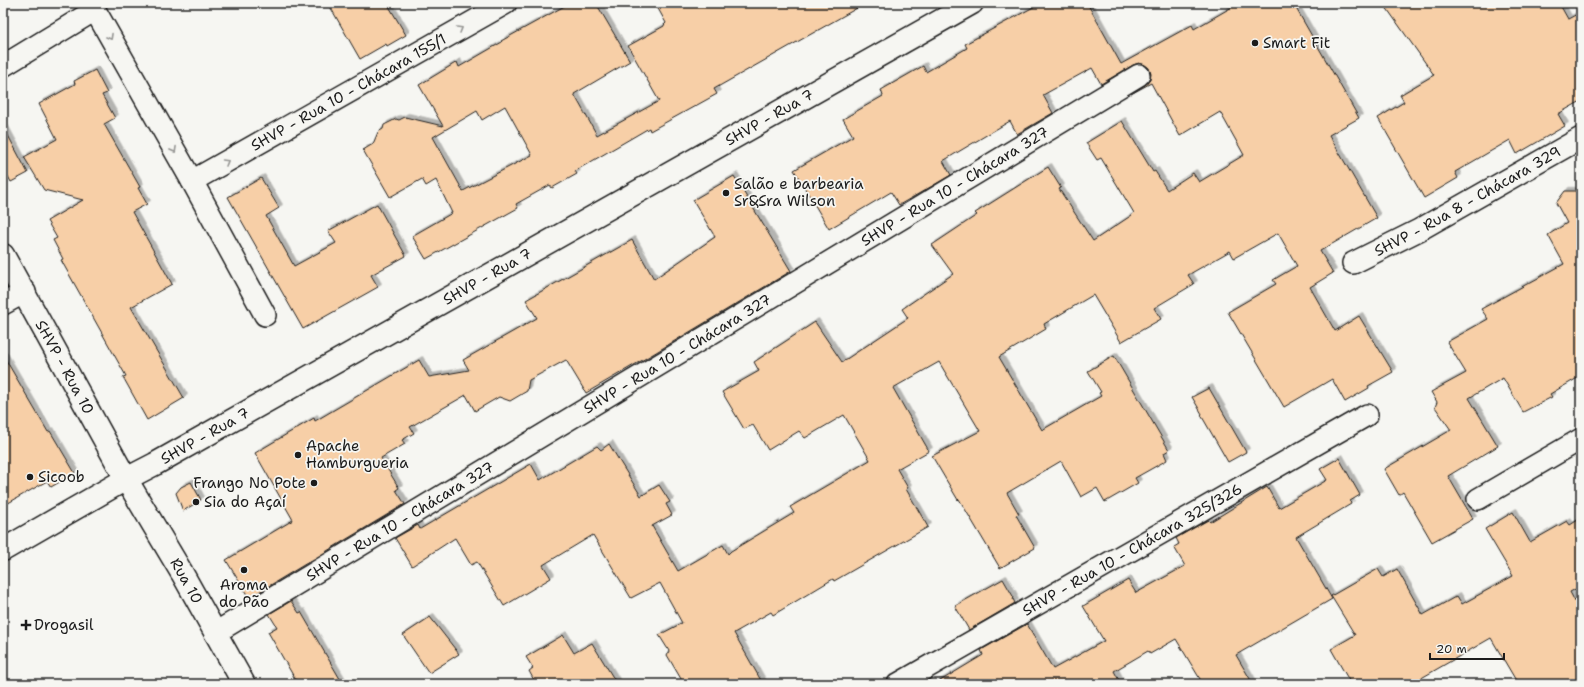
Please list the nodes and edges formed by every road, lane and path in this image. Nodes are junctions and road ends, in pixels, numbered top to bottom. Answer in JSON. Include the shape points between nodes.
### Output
{"nodes":[{"id":1,"x":506,"y":3,"type":"edge"},
{"id":2,"x":972,"y":3,"type":"edge"},
{"id":3,"x":93,"y":6,"type":"edge"},
{"id":4,"x":3,"y":66,"type":"edge"},
{"id":5,"x":1139,"y":75,"type":"dead end"},
{"id":6,"x":1581,"y":138,"type":"edge"},
{"id":7,"x":192,"y":181,"type":"junction"},
{"id":8,"x":3,"y":255,"type":"edge"},
{"id":9,"x":1353,"y":263,"type":"dead end"},
{"id":10,"x":25,"y":292,"type":"junction"},
{"id":11,"x":3,"y":304,"type":"edge"},
{"id":12,"x":264,"y":315,"type":"dead end"},
{"id":13,"x":1367,"y":415,"type":"dead end"},
{"id":14,"x":1581,"y":439,"type":"edge"},
{"id":15,"x":126,"y":479,"type":"junction"},
{"id":16,"x":1478,"y":499,"type":"dead end"},
{"id":17,"x":3,"y":550,"type":"edge"},
{"id":18,"x":215,"y":634,"type":"junction"},
{"id":19,"x":244,"y":684,"type":"edge"},
{"id":20,"x":898,"y":684,"type":"edge"}],
"edges":[{"from":7,"to":1,"type":"street","name":"SHVP - Rua 10 - Chácara 155/1","one_way":true},
{"from":2,"to":15,"type":"street","name":"SHVP - Rua 7"},
{"from":3,"to":4,"type":"street"},
{"from":3,"to":7,"type":"street","one_way":true},
{"from":5,"to":18,"type":"street","name":"SHVP - Rua 10 - Chácara 327"},
{"from":6,"to":9,"type":"street","name":"SHVP - Rua 8 - Chácara 329","via":[[1418,230]]},
{"from":7,"to":12,"type":"street"},
{"from":8,"to":10,"type":"street","name":"SHVP - Rua 10"},
{"from":10,"to":11,"type":"street"},
{"from":10,"to":15,"type":"street","name":"SHVP - Rua 10"},
{"from":13,"to":20,"type":"street","name":"SHVP - Rua 10 - Chácara 325/326"},
{"from":14,"to":16,"type":"street"},
{"from":15,"to":17,"type":"street","name":"SHVP - Rua 7"},
{"from":15,"to":18,"type":"street","name":"Rua 10"},
{"from":18,"to":19,"type":"street","name":"Rua 10"}]}
